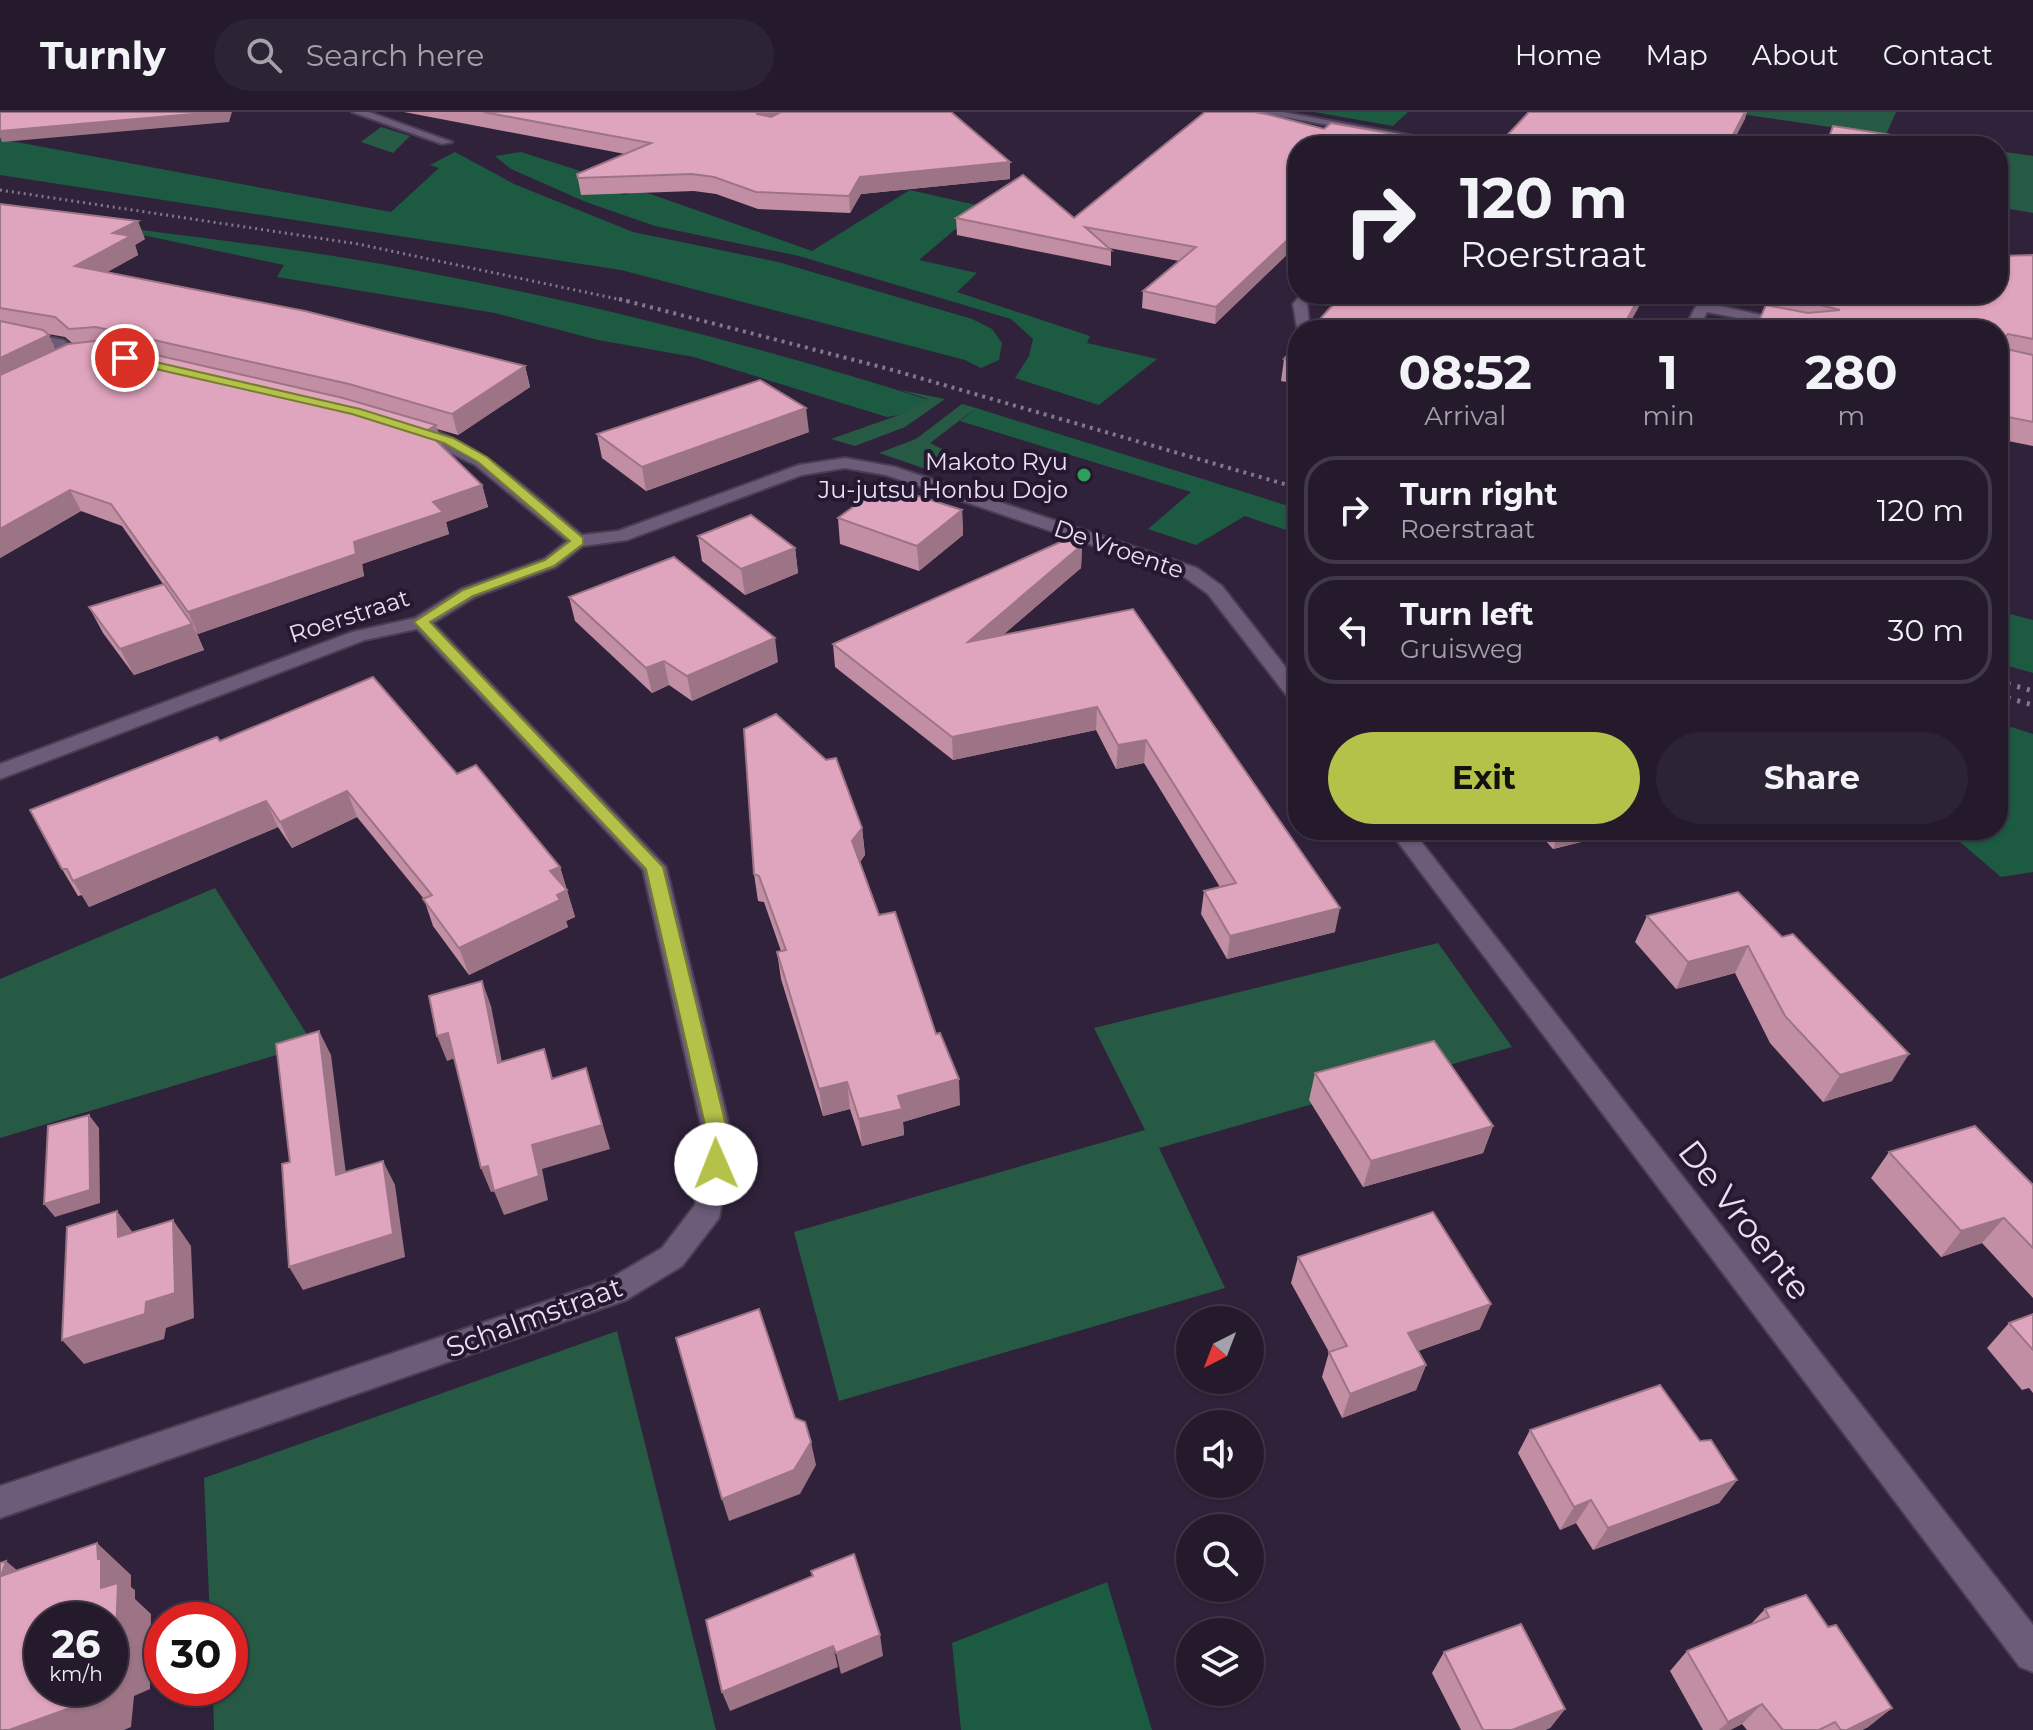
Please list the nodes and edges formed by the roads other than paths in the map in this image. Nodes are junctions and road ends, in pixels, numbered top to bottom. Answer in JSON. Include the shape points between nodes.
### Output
{"nodes":[{"id":1,"x":358,"y":112,"type":"edge"},
{"id":2,"x":1262,"y":112,"type":"edge"},
{"id":3,"x":1280,"y":113,"type":"edge"},
{"id":4,"x":1405,"y":136,"type":"edge"},
{"id":5,"x":446,"y":142,"type":"dead end"},
{"id":6,"x":1718,"y":304,"type":"edge"},
{"id":7,"x":1782,"y":320,"type":"edge"},
{"id":8,"x":0,"y":332,"type":"edge"},
{"id":9,"x":104,"y":354,"type":"edge"},
{"id":10,"x":73,"y":357,"type":"junction"},
{"id":11,"x":54,"y":366,"type":"edge"},
{"id":12,"x":394,"y":423,"type":"edge"},
{"id":13,"x":845,"y":463,"type":"joint"},
{"id":14,"x":578,"y":541,"type":"junction"},
{"id":15,"x":421,"y":622,"type":"junction"},
{"id":16,"x":1288,"y":684,"type":"edge"},
{"id":17,"x":0,"y":772,"type":"edge"},
{"id":18,"x":1408,"y":840,"type":"edge"},
{"id":19,"x":0,"y":1502,"type":"edge"},
{"id":20,"x":2033,"y":1654,"type":"edge"}],
"edges":[{"from":1,"to":5,"type":"street"},
{"from":2,"to":3,"type":"street"},
{"from":3,"to":4,"type":"street"},
{"from":6,"to":7,"type":"street"},
{"from":8,"to":10,"type":"street","via":[[59,343]]},
{"from":9,"to":10,"type":"street"},
{"from":10,"to":11,"type":"street"},
{"from":12,"to":14,"type":"street","via":[[449,440],[483,460]]},
{"from":13,"to":14,"type":"street","name":"Roerstraat","via":[[799,470],[621,536]]},
{"from":13,"to":16,"type":"street","name":"De Vroente","via":[[889,471],[1190,572],[1215,590]]},
{"from":14,"to":15,"type":"street","name":"Roerstraat","via":[[550,563],[468,593]]},
{"from":15,"to":17,"type":"street","name":"Roerstraat","via":[[359,636]]},
{"from":15,"to":19,"type":"street","name":"Schalmstraat","via":[[654,867],[719,1142],[709,1209],[672,1257],[615,1291]]},
{"from":18,"to":20,"type":"street","name":"De Vroente"}]}
